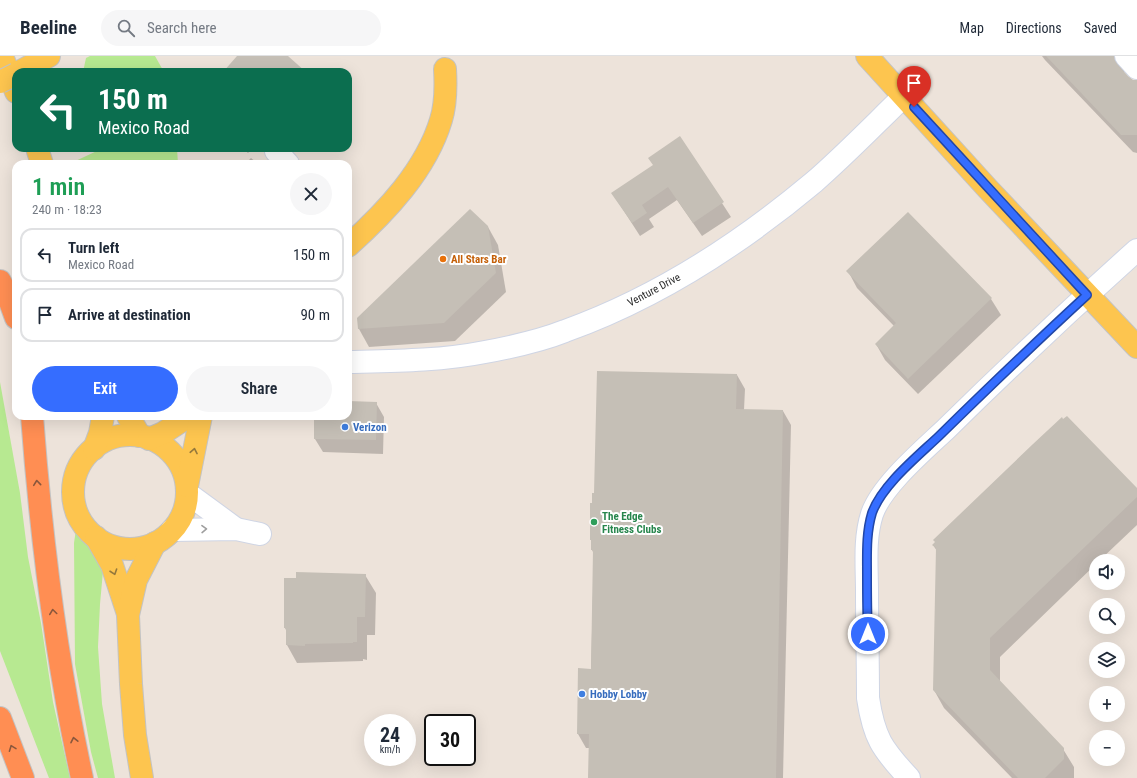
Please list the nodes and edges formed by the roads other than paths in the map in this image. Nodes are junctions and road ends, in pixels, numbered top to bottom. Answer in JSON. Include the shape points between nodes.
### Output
{"nodes":[{"id":1,"x":2,"y":56,"type":"edge"},
{"id":2,"x":867,"y":56,"type":"edge"},
{"id":3,"x":1126,"y":56,"type":"edge"},
{"id":4,"x":445,"y":62,"type":"edge"},
{"id":5,"x":1137,"y":68,"type":"edge"},
{"id":6,"x":12,"y":76,"type":"edge"},
{"id":7,"x":0,"y":82,"type":"edge"},
{"id":8,"x":12,"y":82,"type":"edge"},
{"id":9,"x":904,"y":96,"type":"junction"},
{"id":10,"x":352,"y":236,"type":"edge"},
{"id":11,"x":1137,"y":250,"type":"edge"},
{"id":12,"x":0,"y":280,"type":"edge"},
{"id":13,"x":1087,"y":295,"type":"junction"},
{"id":14,"x":12,"y":305,"type":"edge"},
{"id":15,"x":1137,"y":347,"type":"edge"},
{"id":16,"x":352,"y":362,"type":"edge"},
{"id":17,"x":32,"y":420,"type":"edge"},
{"id":18,"x":102,"y":420,"type":"edge"},
{"id":19,"x":131,"y":420,"type":"edge"},
{"id":20,"x":183,"y":420,"type":"edge"},
{"id":21,"x":200,"y":420,"type":"edge"},
{"id":22,"x":144,"y":437,"type":"junction"},
{"id":23,"x":94,"y":448,"type":"junction"},
{"id":24,"x":187,"y":490,"type":"junction"},
{"id":25,"x":236,"y":529,"type":"junction"},
{"id":26,"x":260,"y":534,"type":"dead end"},
{"id":27,"x":164,"y":536,"type":"junction"},
{"id":28,"x":96,"y":537,"type":"junction"},
{"id":29,"x":128,"y":615,"type":"junction"},
{"id":30,"x":0,"y":718,"type":"edge"},
{"id":31,"x":24,"y":778,"type":"edge"},
{"id":32,"x":82,"y":778,"type":"edge"},
{"id":33,"x":142,"y":778,"type":"edge"},
{"id":34,"x":909,"y":778,"type":"edge"}],
"edges":[{"from":1,"to":8,"type":"main road"},
{"from":2,"to":9,"type":"main road"},
{"from":3,"to":5,"type":"street"},
{"from":4,"to":10,"type":"main road","via":[[446,94],[442,119],[432,145],[418,170],[393,200]]},
{"from":6,"to":7,"type":"main road","bridge":true},
{"from":9,"to":13,"type":"main road"},
{"from":9,"to":16,"type":"street","name":"Venture Drive","via":[[820,177],[772,216],[659,289],[600,318],[544,338],[484,352],[424,360]]},
{"from":11,"to":13,"type":"street"},
{"from":12,"to":14,"type":"highway"},
{"from":13,"to":15,"type":"main road"},
{"from":13,"to":34,"type":"street","via":[[891,483],[872,513],[867,555],[869,704],[877,736],[883,748]]},
{"from":32,"to":17,"type":"highway","one_way":true,"via":[[70,724],[53,612]]},
{"from":18,"to":23,"type":"main road"},
{"from":19,"to":22,"type":"main road"},
{"from":20,"to":22,"type":"main road","via":[[164,433]]},
{"from":24,"to":21,"type":"main road","one_way":true},
{"from":22,"to":23,"type":"main road","via":[[121,435],[103,441]]},
{"from":22,"to":24,"type":"main road","via":[[157,442],[172,453],[182,469]]},
{"from":23,"to":28,"type":"main road","via":[[78,469],[73,487],[75,506],[82,524]]},
{"from":24,"to":25,"type":"street"},
{"from":24,"to":27,"type":"main road","via":[[186,506],[178,522]]},
{"from":25,"to":26,"type":"street"},
{"from":27,"to":25,"type":"street","one_way":true},
{"from":27,"to":28,"type":"main road","via":[[131,549],[112,546]]},
{"from":27,"to":29,"type":"main road","via":[[136,580]]},
{"from":28,"to":29,"type":"main road","one_way":true,"via":[[112,565]]},
{"from":29,"to":33,"type":"main road","via":[[130,684]]},
{"from":31,"to":30,"type":"highway","one_way":true}]}
